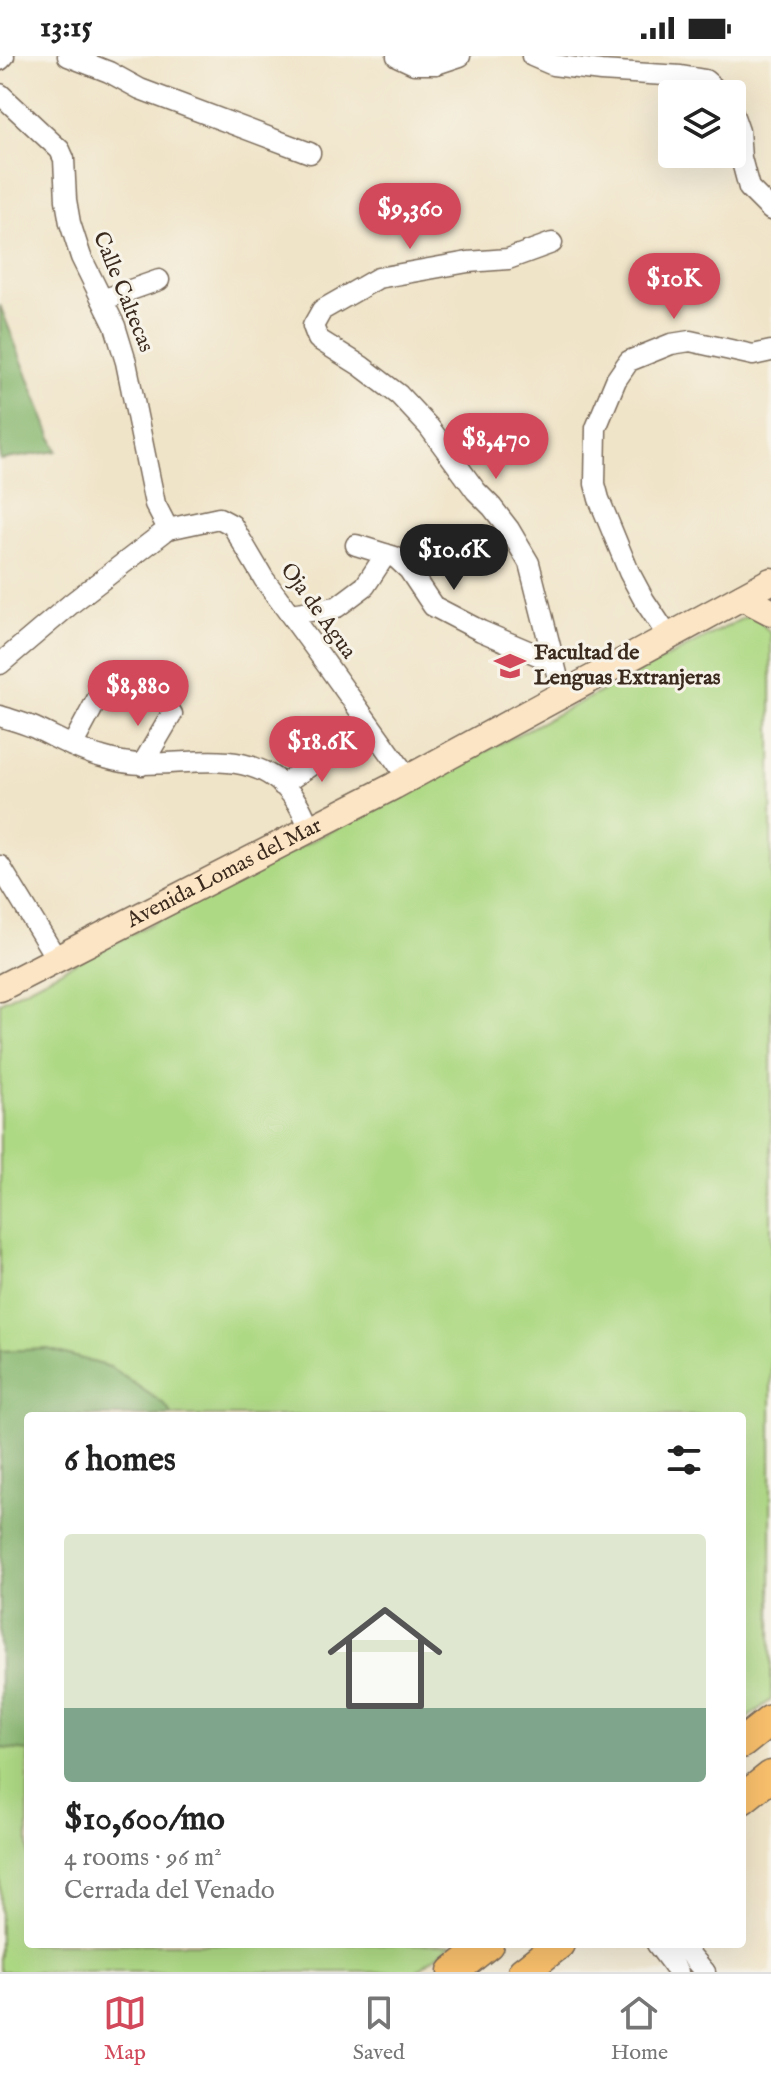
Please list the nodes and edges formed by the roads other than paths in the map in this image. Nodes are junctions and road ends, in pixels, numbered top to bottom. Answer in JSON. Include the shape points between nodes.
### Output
{"nodes":[{"id":1,"x":68,"y":56,"type":"edge"},
{"id":2,"x":397,"y":56,"type":"edge"},
{"id":3,"x":532,"y":56,"type":"edge"},
{"id":4,"x":456,"y":57,"type":"edge"},
{"id":5,"x":705,"y":80,"type":"edge"},
{"id":6,"x":0,"y":94,"type":"edge"},
{"id":7,"x":310,"y":153,"type":"dead end"},
{"id":8,"x":744,"y":168,"type":"edge"},
{"id":9,"x":771,"y":210,"type":"edge"},
{"id":10,"x":552,"y":243,"type":"dead end"},
{"id":11,"x":159,"y":280,"type":"dead end"},
{"id":12,"x":102,"y":300,"type":"junction"},
{"id":13,"x":771,"y":351,"type":"edge"},
{"id":14,"x":168,"y":529,"type":"junction"},
{"id":15,"x":356,"y":545,"type":"dead end"},
{"id":16,"x":386,"y":554,"type":"junction"},
{"id":17,"x":771,"y":581,"type":"edge"},
{"id":18,"x":742,"y":597,"type":"junction"},
{"id":19,"x":771,"y":612,"type":"edge"},
{"id":20,"x":290,"y":614,"type":"junction"},
{"id":21,"x":668,"y":636,"type":"junction"},
{"id":22,"x":554,"y":662,"type":"junction"},
{"id":23,"x":0,"y":664,"type":"edge"},
{"id":24,"x":108,"y":679,"type":"dead end"},
{"id":25,"x":562,"y":694,"type":"junction"},
{"id":26,"x":172,"y":714,"type":"dead end"},
{"id":27,"x":0,"y":716,"type":"edge"},
{"id":28,"x":72,"y":746,"type":"junction"},
{"id":29,"x":336,"y":748,"type":"dead end"},
{"id":30,"x":142,"y":765,"type":"junction"},
{"id":31,"x":408,"y":778,"type":"junction"},
{"id":32,"x":282,"y":785,"type":"junction"},
{"id":33,"x":310,"y":828,"type":"junction"},
{"id":34,"x":0,"y":866,"type":"edge"},
{"id":35,"x":56,"y":958,"type":"junction"},
{"id":36,"x":0,"y":988,"type":"edge"},
{"id":37,"x":771,"y":1720,"type":"edge"},
{"id":38,"x":746,"y":1740,"type":"edge"},
{"id":39,"x":771,"y":1776,"type":"edge"},
{"id":40,"x":746,"y":1796,"type":"edge"},
{"id":41,"x":483,"y":1948,"type":"edge"},
{"id":42,"x":554,"y":1948,"type":"edge"},
{"id":43,"x":660,"y":1948,"type":"edge"},
{"id":44,"x":684,"y":1948,"type":"edge"},
{"id":45,"x":453,"y":1972,"type":"edge"},
{"id":46,"x":523,"y":1972,"type":"edge"},
{"id":47,"x":678,"y":1972,"type":"edge"},
{"id":48,"x":705,"y":1972,"type":"edge"}],
"edges":[{"from":1,"to":7,"type":"street"},
{"from":2,"to":4,"type":"street","via":[[414,64]]},
{"from":3,"to":5,"type":"street","via":[[553,65]]},
{"from":6,"to":12,"type":"street","name":"Calle Caltecas","via":[[60,150],[70,223]]},
{"from":8,"to":9,"type":"street","via":[[749,188]]},
{"from":10,"to":22,"type":"street","via":[[508,259],[378,278],[322,310],[313,326],[318,339],[399,395],[509,529],[529,563]]},
{"from":11,"to":12,"type":"street"},
{"from":12,"to":14,"type":"street","name":"Calle Caltecas","via":[[126,362],[155,504]]},
{"from":13,"to":21,"type":"street","via":[[753,355],[690,341],[629,361],[596,428],[599,499],[629,572]]},
{"from":14,"to":20,"type":"street","name":"Oja de Agua","via":[[219,518],[232,525]]},
{"from":14,"to":23,"type":"street"},
{"from":15,"to":16,"type":"street"},
{"from":16,"to":20,"type":"street","via":[[365,586],[337,607]]},
{"from":16,"to":22,"type":"street","via":[[409,570],[433,606]]},
{"from":17,"to":18,"type":"main road","name":"Avenida Lomas del Mar"},
{"from":18,"to":19,"type":"main road"},
{"from":18,"to":21,"type":"main road","name":"Avenida Lomas del Mar"},
{"from":20,"to":31,"type":"street","name":"Oja de Agua"},
{"from":21,"to":25,"type":"main road","name":"Avenida Lomas del Mar"},
{"from":22,"to":25,"type":"street"},
{"from":24,"to":28,"type":"street"},
{"from":25,"to":31,"type":"main road","name":"Avenida Lomas del Mar"},
{"from":26,"to":30,"type":"street"},
{"from":27,"to":28,"type":"street"},
{"from":28,"to":30,"type":"street"},
{"from":29,"to":32,"type":"street"},
{"from":30,"to":32,"type":"street","via":[[244,764]]},
{"from":31,"to":33,"type":"main road","name":"Avenida Lomas del Mar"},
{"from":32,"to":33,"type":"street"},
{"from":33,"to":35,"type":"main road","name":"Avenida Lomas del Mar"},
{"from":34,"to":35,"type":"street"},
{"from":35,"to":36,"type":"main road","name":"Avenida Lomas del Mar"},
{"from":37,"to":38,"type":"main road"},
{"from":39,"to":40,"type":"main road"},
{"from":41,"to":45,"type":"main road"},
{"from":42,"to":46,"type":"main road"},
{"from":43,"to":47,"type":"street"},
{"from":44,"to":48,"type":"street"}]}
